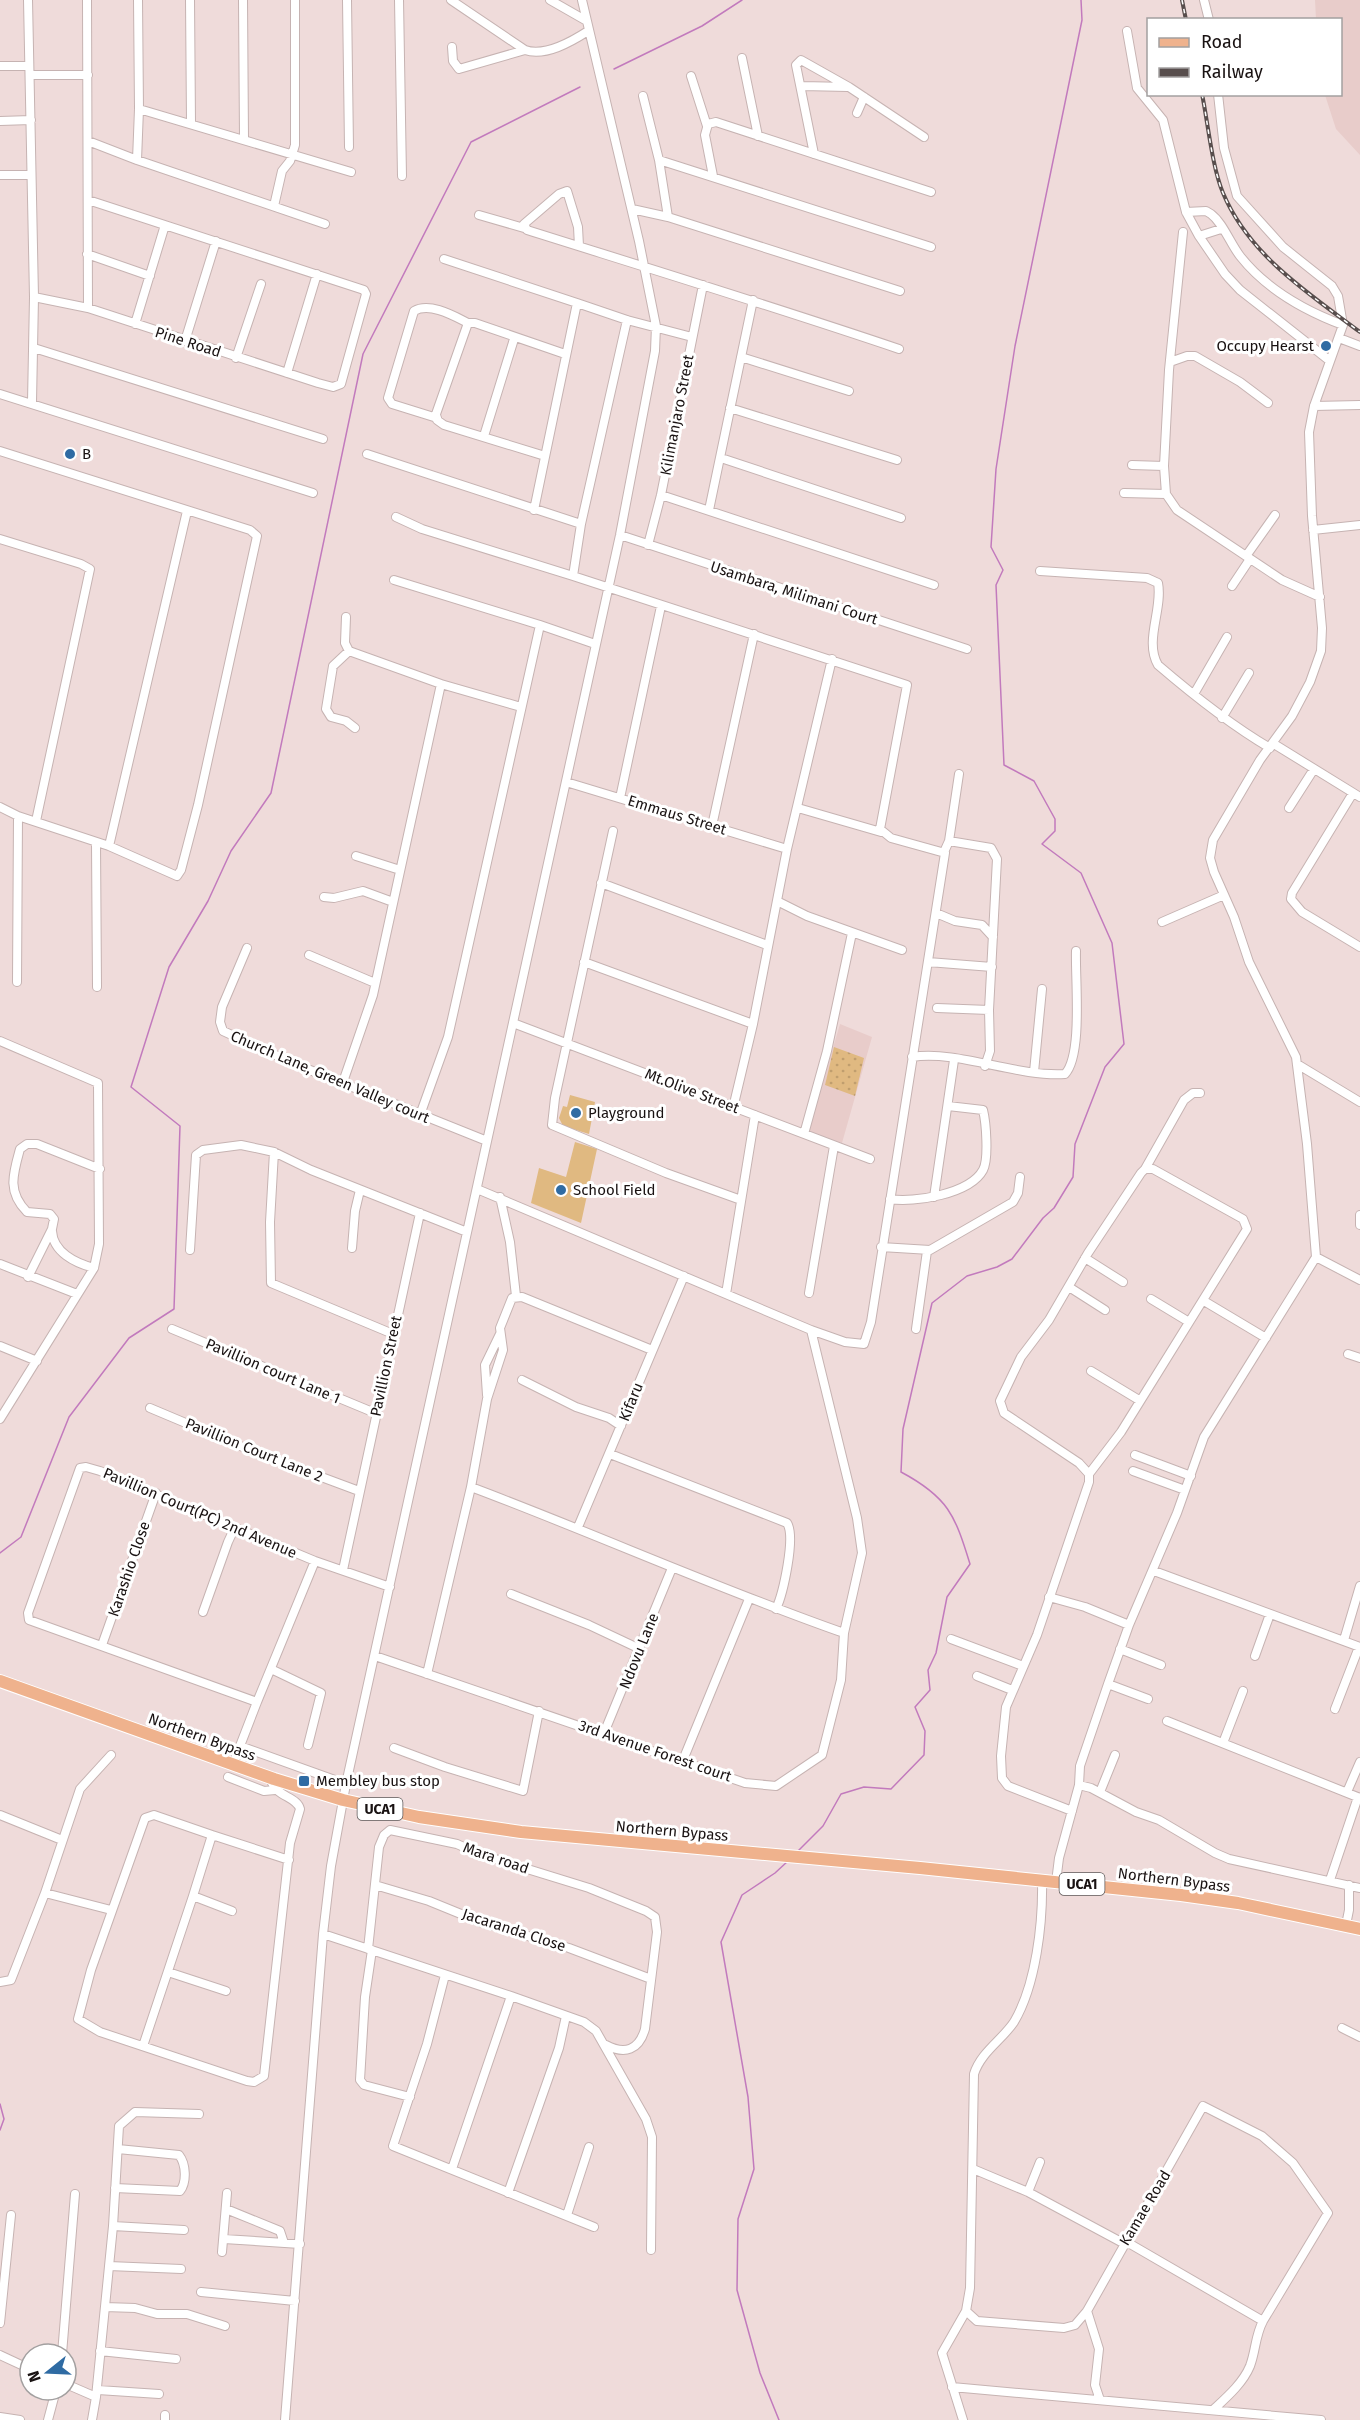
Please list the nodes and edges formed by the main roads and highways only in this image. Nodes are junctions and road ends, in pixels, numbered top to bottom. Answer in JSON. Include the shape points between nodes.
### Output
{"nodes":[{"id":1,"x":0,"y":1681,"type":"edge"},
{"id":2,"x":1360,"y":1929,"type":"edge"}],
"edges":[{"from":1,"to":2,"type":"main road","name":"Northern Bypass","number":"UCA1","via":[[233,1764],[274,1784],[468,1826],[1042,1880],[1238,1903]]}]}
